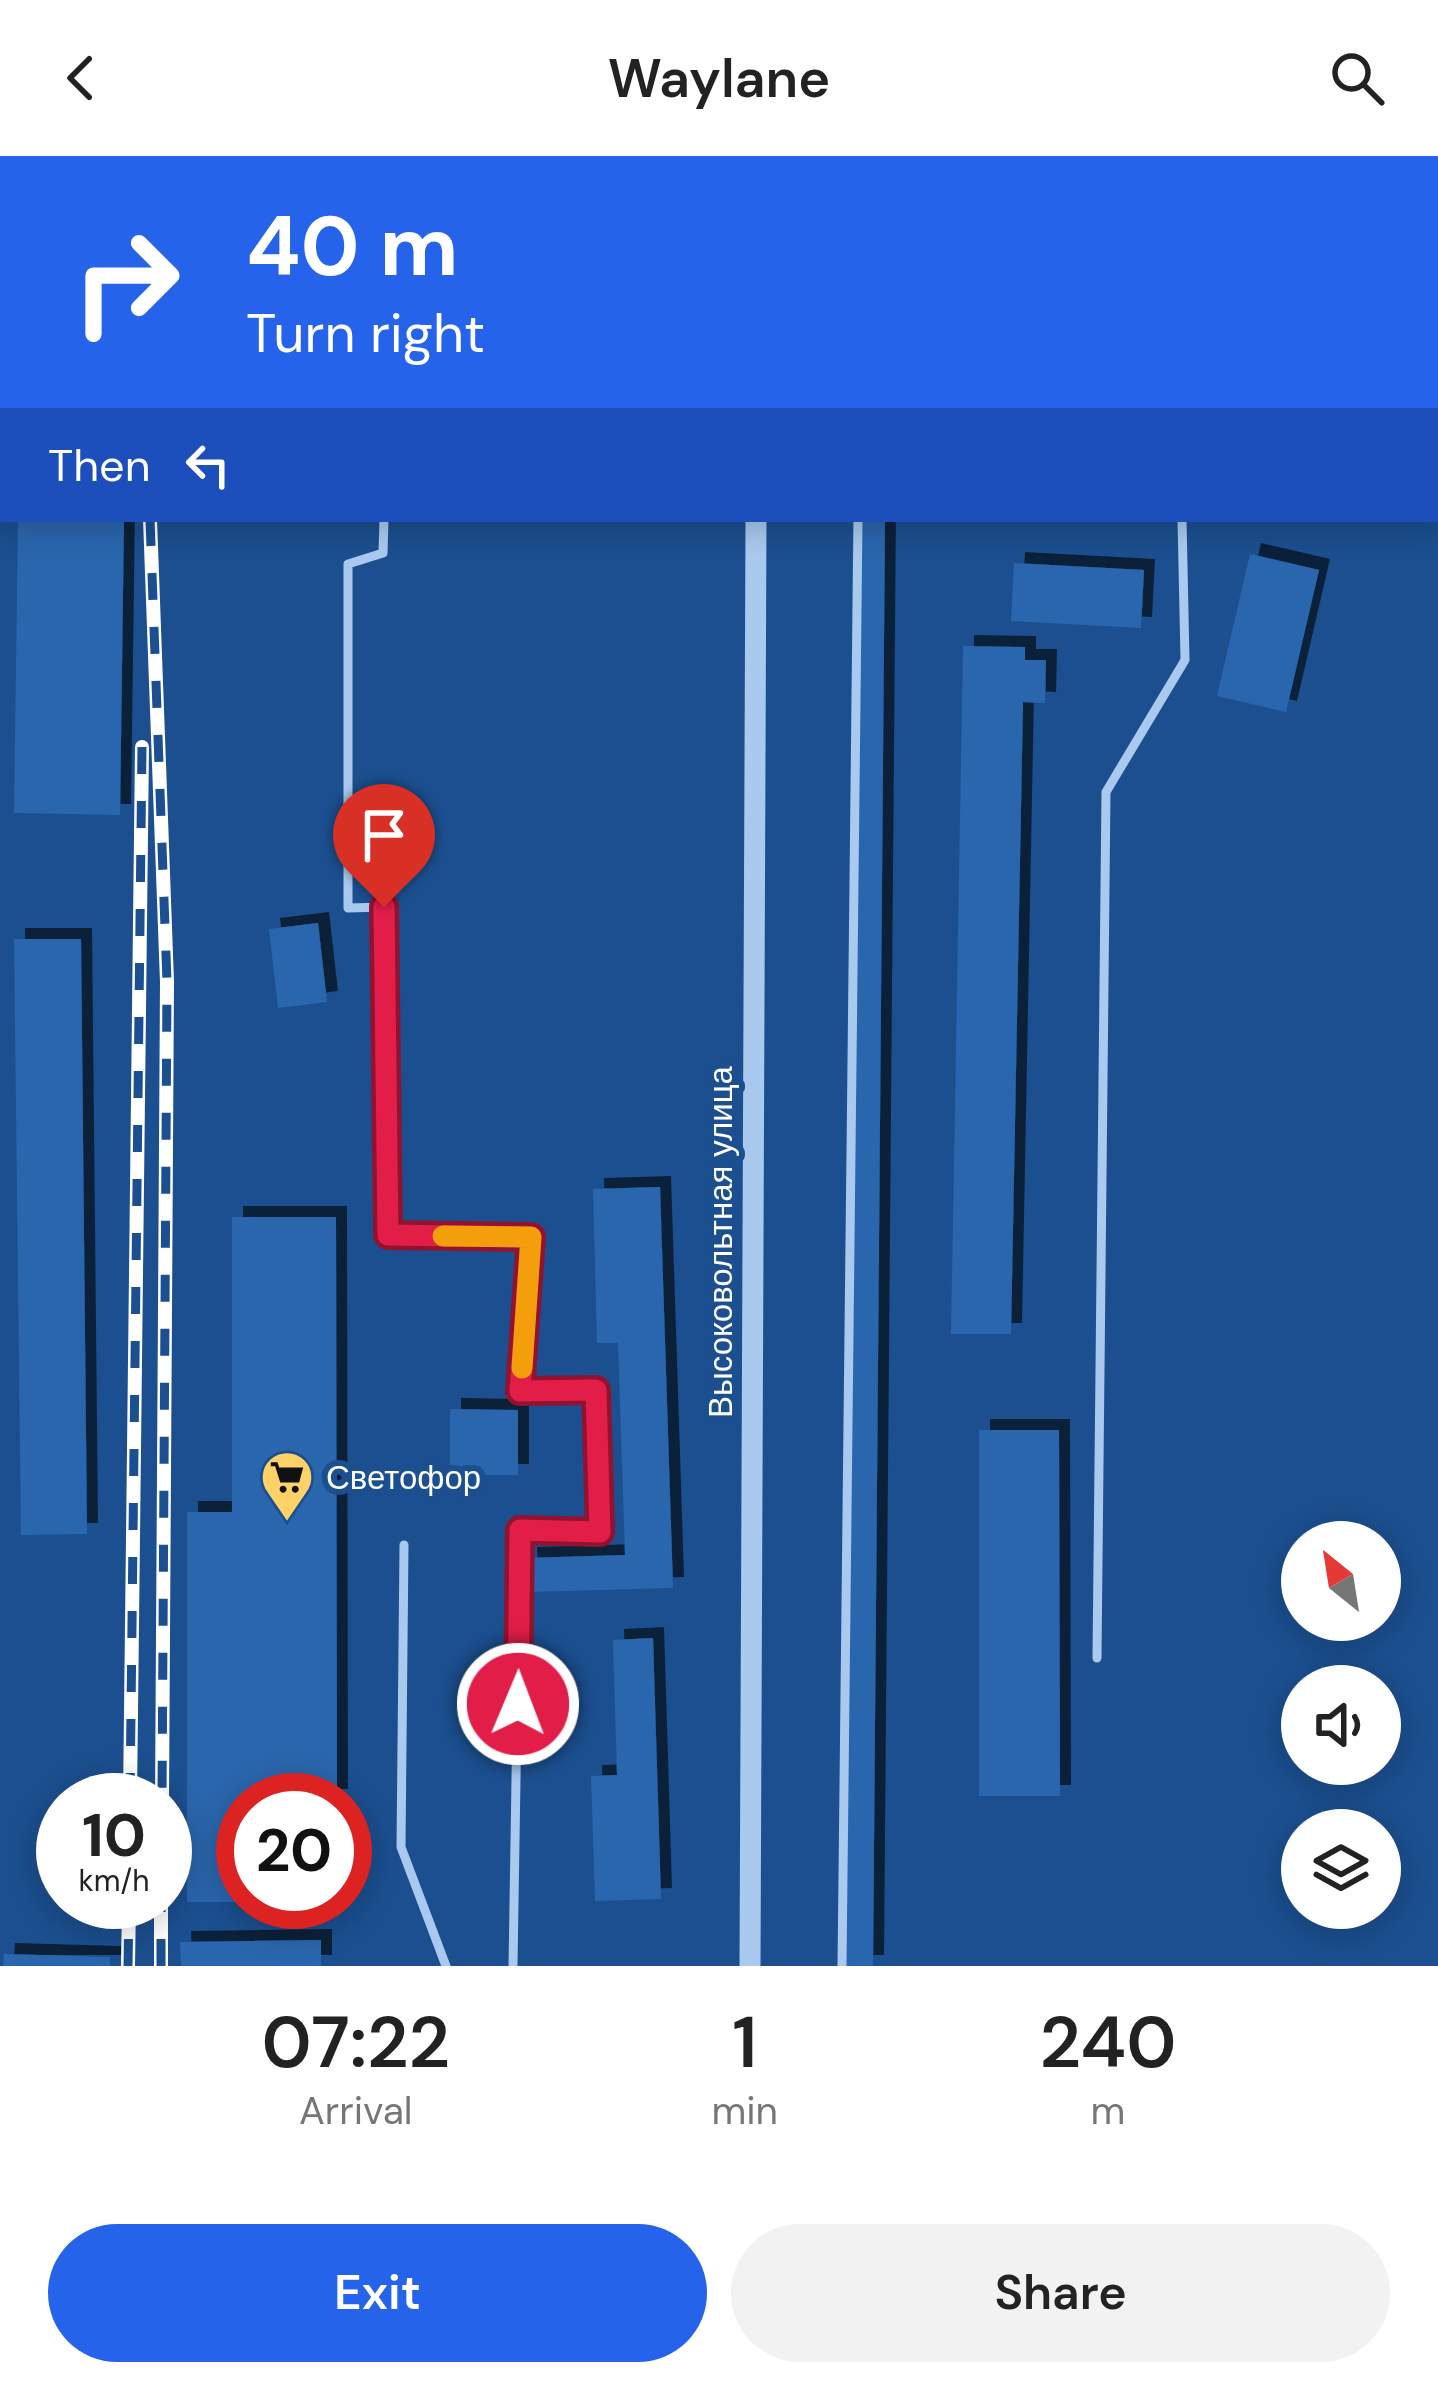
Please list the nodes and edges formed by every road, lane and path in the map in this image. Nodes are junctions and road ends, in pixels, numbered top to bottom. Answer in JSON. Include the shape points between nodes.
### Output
{"nodes":[{"id":1,"x":384,"y":522,"type":"edge"},
{"id":2,"x":756,"y":522,"type":"edge"},
{"id":3,"x":859,"y":522,"type":"edge"},
{"id":4,"x":1182,"y":522,"type":"edge"},
{"id":5,"x":404,"y":1544,"type":"dead end"},
{"id":6,"x":1097,"y":1658,"type":"dead end"},
{"id":7,"x":446,"y":1966,"type":"edge"},
{"id":8,"x":513,"y":1966,"type":"edge"},
{"id":9,"x":750,"y":1966,"type":"edge"},
{"id":10,"x":842,"y":1966,"type":"edge"}],
"edges":[{"from":1,"to":8,"type":"lane","via":[[383,553],[348,564],[348,885],[349,908],[384,907],[388,1235],[531,1237],[520,1391],[596,1390],[600,1532],[520,1530]]},
{"from":2,"to":9,"type":"street","name":"Высоковольтная улица"},
{"from":3,"to":10,"type":"lane"},
{"from":4,"to":6,"type":"lane","via":[[1185,660],[1106,792]]},
{"from":5,"to":7,"type":"lane","via":[[400,1847]]}]}
